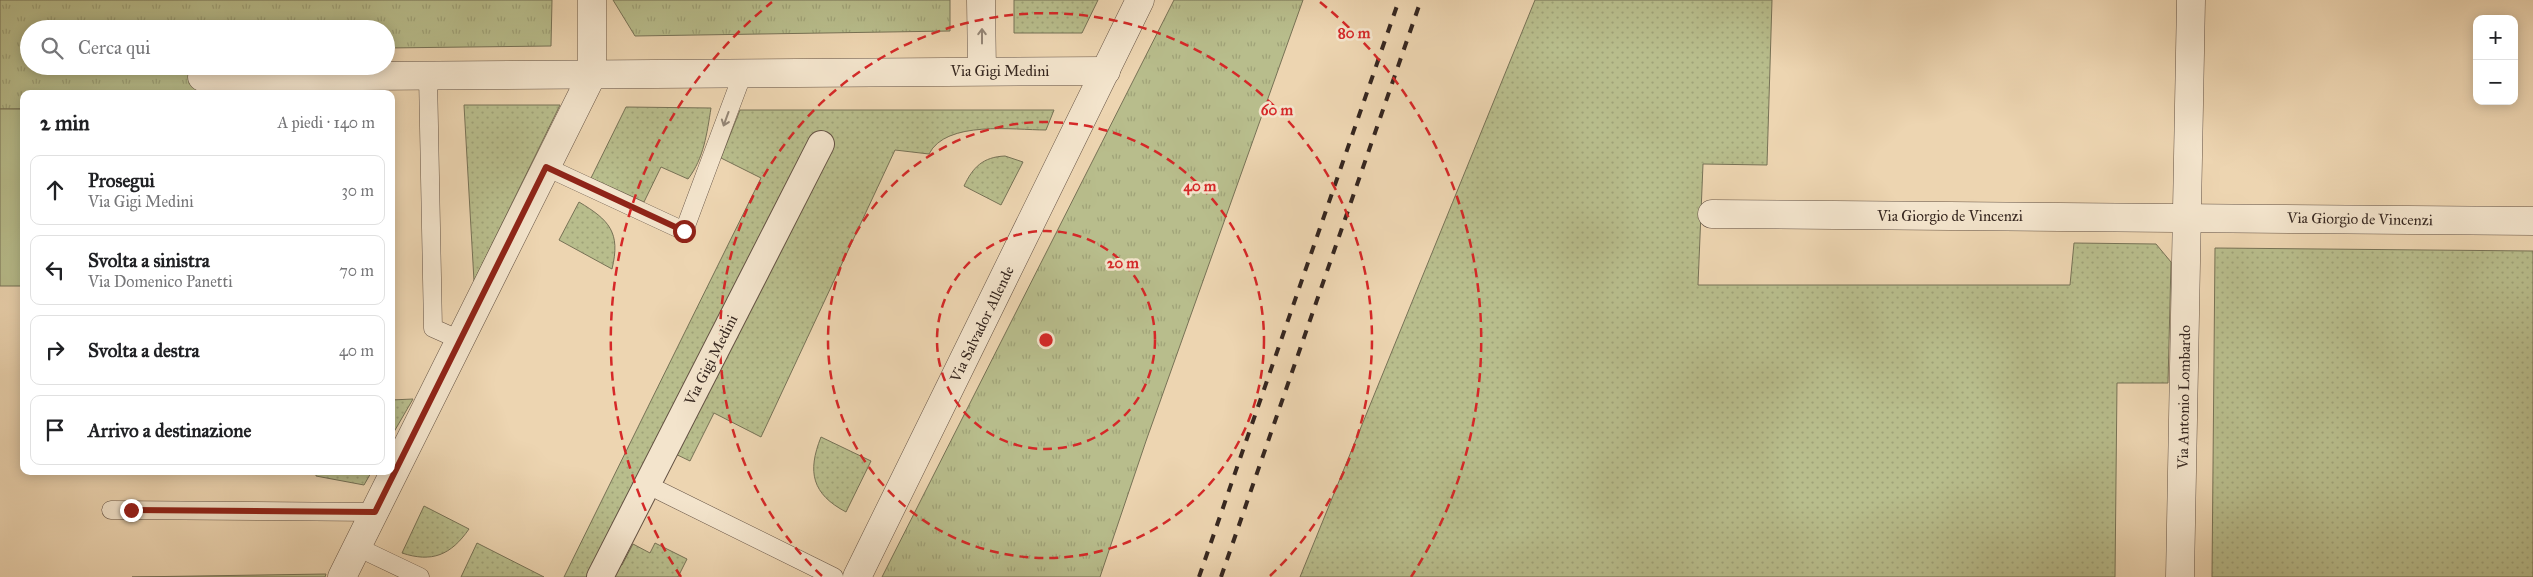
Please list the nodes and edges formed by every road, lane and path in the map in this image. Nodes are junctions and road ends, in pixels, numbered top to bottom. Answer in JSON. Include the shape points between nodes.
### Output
{"nodes":[{"id":1,"x":592,"y":0,"type":"edge"},
{"id":2,"x":981,"y":0,"type":"edge"},
{"id":3,"x":1140,"y":0,"type":"edge"},
{"id":4,"x":2191,"y":0,"type":"edge"},
{"id":5,"x":1106,"y":71,"type":"junction"},
{"id":6,"x":982,"y":72,"type":"junction"},
{"id":7,"x":743,"y":73,"type":"junction"},
{"id":8,"x":592,"y":74,"type":"junction"},
{"id":9,"x":428,"y":76,"type":"junction"},
{"id":10,"x":202,"y":77,"type":"dead end"},
{"id":11,"x":821,"y":144,"type":"dead end"},
{"id":12,"x":546,"y":167,"type":"junction"},
{"id":13,"x":1712,"y":214,"type":"dead end"},
{"id":14,"x":2187,"y":218,"type":"junction"},
{"id":15,"x":2533,"y":221,"type":"edge"},
{"id":16,"x":460,"y":340,"type":"junction"},
{"id":17,"x":395,"y":472,"type":"edge"},
{"id":18,"x":393,"y":475,"type":"edge"},
{"id":19,"x":660,"y":491,"type":"dead end"},
{"id":20,"x":111,"y":510,"type":"dead end"},
{"id":21,"x":375,"y":512,"type":"junction"},
{"id":22,"x":357,"y":547,"type":"junction"},
{"id":23,"x":342,"y":577,"type":"edge"},
{"id":24,"x":420,"y":577,"type":"edge"},
{"id":25,"x":600,"y":577,"type":"edge"},
{"id":26,"x":834,"y":577,"type":"edge"},
{"id":27,"x":857,"y":577,"type":"edge"},
{"id":28,"x":2180,"y":577,"type":"edge"}],
"edges":[{"from":1,"to":8,"type":"street"},
{"from":6,"to":2,"type":"street","one_way":true},
{"from":3,"to":5,"type":"street","name":"Via Salvador Allende"},
{"from":4,"to":14,"type":"street"},
{"from":5,"to":6,"type":"street","name":"Via Gigi Medini"},
{"from":5,"to":27,"type":"street","name":"Via Salvador Allende"},
{"from":6,"to":7,"type":"street","name":"Via Gigi Medini"},
{"from":7,"to":8,"type":"street","name":"Via Gigi Medini"},
{"from":7,"to":12,"type":"lane","one_way":true,"via":[[684,231]]},
{"from":8,"to":9,"type":"street","name":"Via Gigi Medini"},
{"from":8,"to":12,"type":"street"},
{"from":9,"to":10,"type":"street","name":"Via Gigi Medini"},
{"from":9,"to":16,"type":"lane","via":[[433,328]]},
{"from":11,"to":25,"type":"street","name":"Via Gigi Medini"},
{"from":12,"to":16,"type":"street"},
{"from":13,"to":14,"type":"street","name":"Via Giorgio de Vincenzi"},
{"from":14,"to":15,"type":"street","name":"Via Giorgio de Vincenzi"},
{"from":14,"to":28,"type":"street","name":"Via Antonio Lombardo"},
{"from":16,"to":17,"type":"street"},
{"from":18,"to":21,"type":"street"},
{"from":19,"to":26,"type":"lane"},
{"from":20,"to":21,"type":"lane"},
{"from":21,"to":22,"type":"street"},
{"from":22,"to":23,"type":"street"},
{"from":22,"to":24,"type":"lane"}]}
